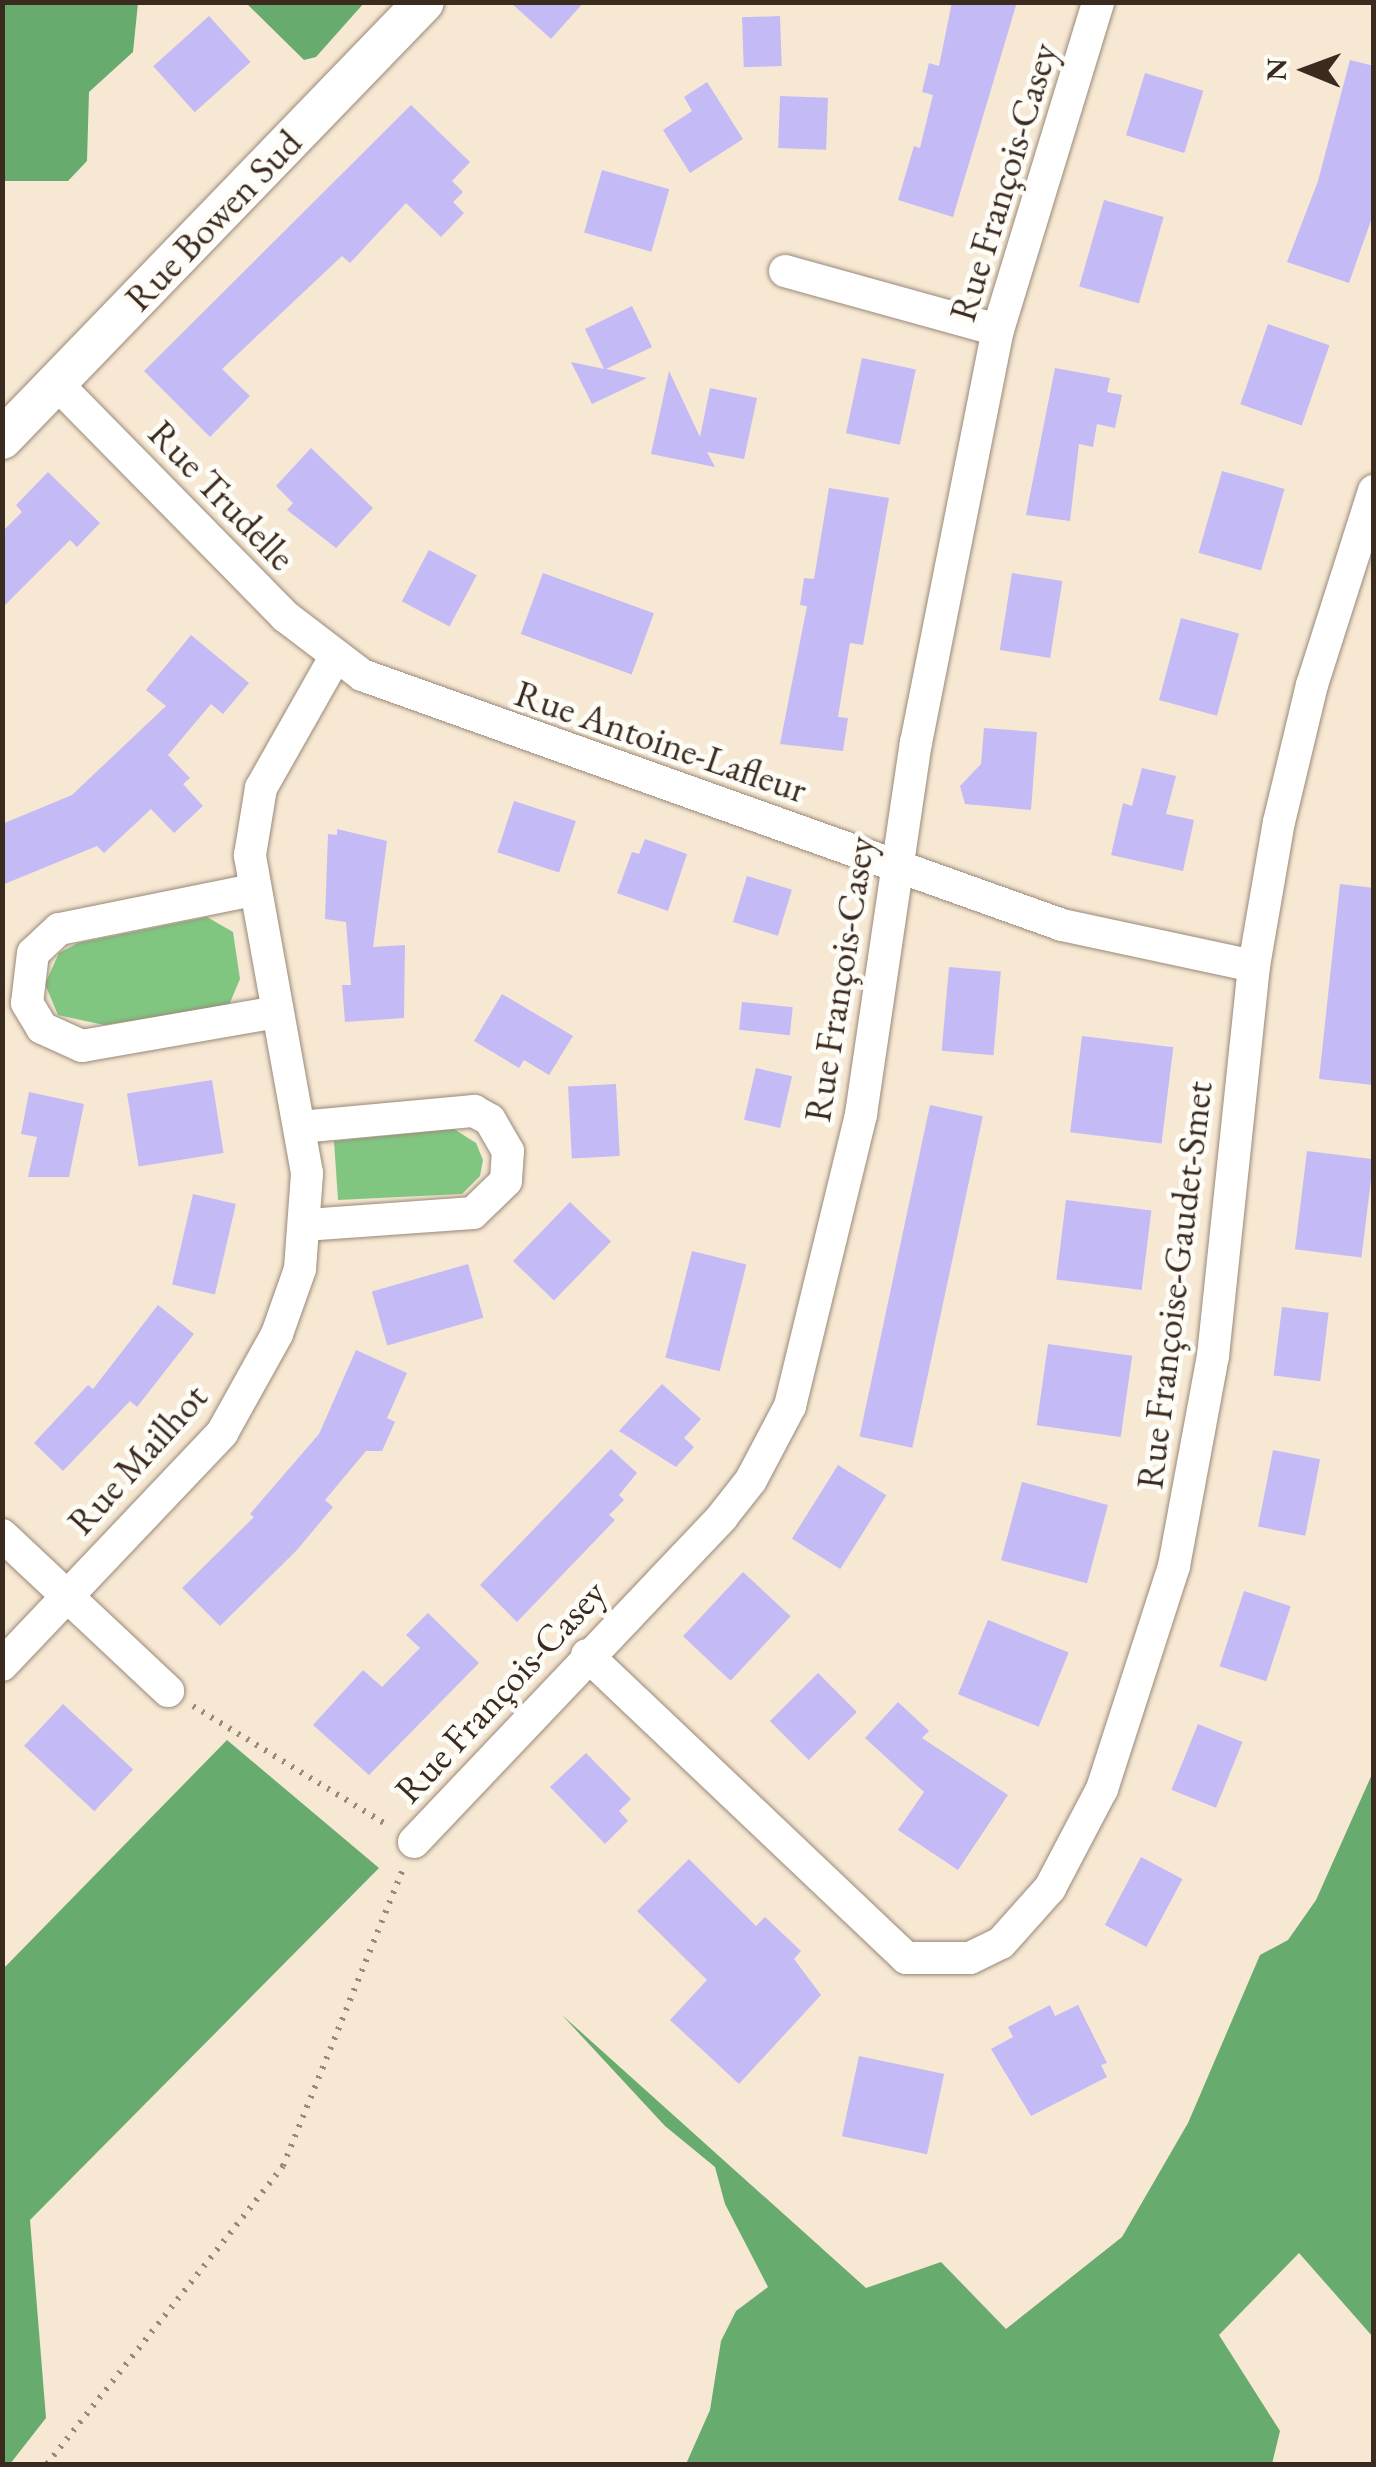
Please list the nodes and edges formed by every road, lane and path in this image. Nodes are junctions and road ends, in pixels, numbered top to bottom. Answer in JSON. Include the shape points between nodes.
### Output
{"nodes":[{"id":1,"x":424,"y":2,"type":"edge"},
{"id":2,"x":1098,"y":2,"type":"edge"},
{"id":3,"x":785,"y":271,"type":"dead end"},
{"id":4,"x":998,"y":330,"type":"junction"},
{"id":5,"x":56,"y":383,"type":"junction"},
{"id":6,"x":2,"y":439,"type":"edge"},
{"id":7,"x":1374,"y":491,"type":"edge"},
{"id":8,"x":334,"y":659,"type":"junction"},
{"id":9,"x":898,"y":867,"type":"junction"},
{"id":10,"x":252,"y":890,"type":"junction"},
{"id":11,"x":1254,"y":966,"type":"junction"},
{"id":12,"x":277,"y":1012,"type":"junction"},
{"id":13,"x":300,"y":1127,"type":"junction"},
{"id":14,"x":308,"y":1225,"type":"junction"},
{"id":15,"x":2,"y":1535,"type":"edge"},
{"id":16,"x":66,"y":1597,"type":"junction"},
{"id":17,"x":588,"y":1655,"type":"junction"},
{"id":18,"x":2,"y":1664,"type":"edge"},
{"id":19,"x":168,"y":1691,"type":"joint"},
{"id":20,"x":414,"y":1842,"type":"junction"},
{"id":21,"x":48,"y":2464,"type":"edge"}],
"edges":[{"from":1,"to":5,"type":"street","name":"Rue Bowen Sud"},
{"from":2,"to":4,"type":"street","name":"Rue François-Casey"},
{"from":3,"to":4,"type":"street"},
{"from":4,"to":9,"type":"street","name":"Rue François-Casey","via":[[928,678]]},
{"from":5,"to":6,"type":"street","name":"Rue Bowen Sud"},
{"from":5,"to":8,"type":"street","name":"Rue Trudelle"},
{"from":7,"to":11,"type":"street","name":"Rue Françoise-Gaudet-Smet","via":[[1292,756]]},
{"from":8,"to":9,"type":"street","name":"Rue Antoine-Lafleur","via":[[396,690]]},
{"from":8,"to":10,"type":"street","name":"Rue Mailhot","via":[[261,788]]},
{"from":9,"to":11,"type":"street","name":"Rue Antoine-Lafleur","via":[[1097,936]]},
{"from":9,"to":17,"type":"street","name":"Rue François-Casey","via":[[862,1114],[790,1406],[751,1480],[722,1517]]},
{"from":10,"to":12,"type":"street","name":"Rue Mailhot"},
{"from":10,"to":12,"type":"street","via":[[58,930],[33,952],[27,1003],[42,1028],[82,1046]]},
{"from":11,"to":17,"type":"street","name":"Rue Françoise-Gaudet-Smet","via":[[1213,1356],[1174,1566],[1102,1789],[1050,1888],[1021,1925],[970,1958],[906,1958]]},
{"from":12,"to":13,"type":"street","name":"Rue Mailhot"},
{"from":13,"to":14,"type":"street","name":"Rue Mailhot"},
{"from":13,"to":14,"type":"street","via":[[474,1112],[490,1120],[508,1151],[506,1181],[473,1213]]},
{"from":14,"to":16,"type":"street","name":"Rue Mailhot","via":[[276,1334],[222,1433]]},
{"from":15,"to":16,"type":"street"},
{"from":16,"to":18,"type":"street","name":"Rue Mailhot"},
{"from":16,"to":19,"type":"street"},
{"from":17,"to":20,"type":"street","name":"Rue François-Casey"},
{"from":19,"to":20,"type":"path"},
{"from":20,"to":21,"type":"path","via":[[283,2166]]}]}
